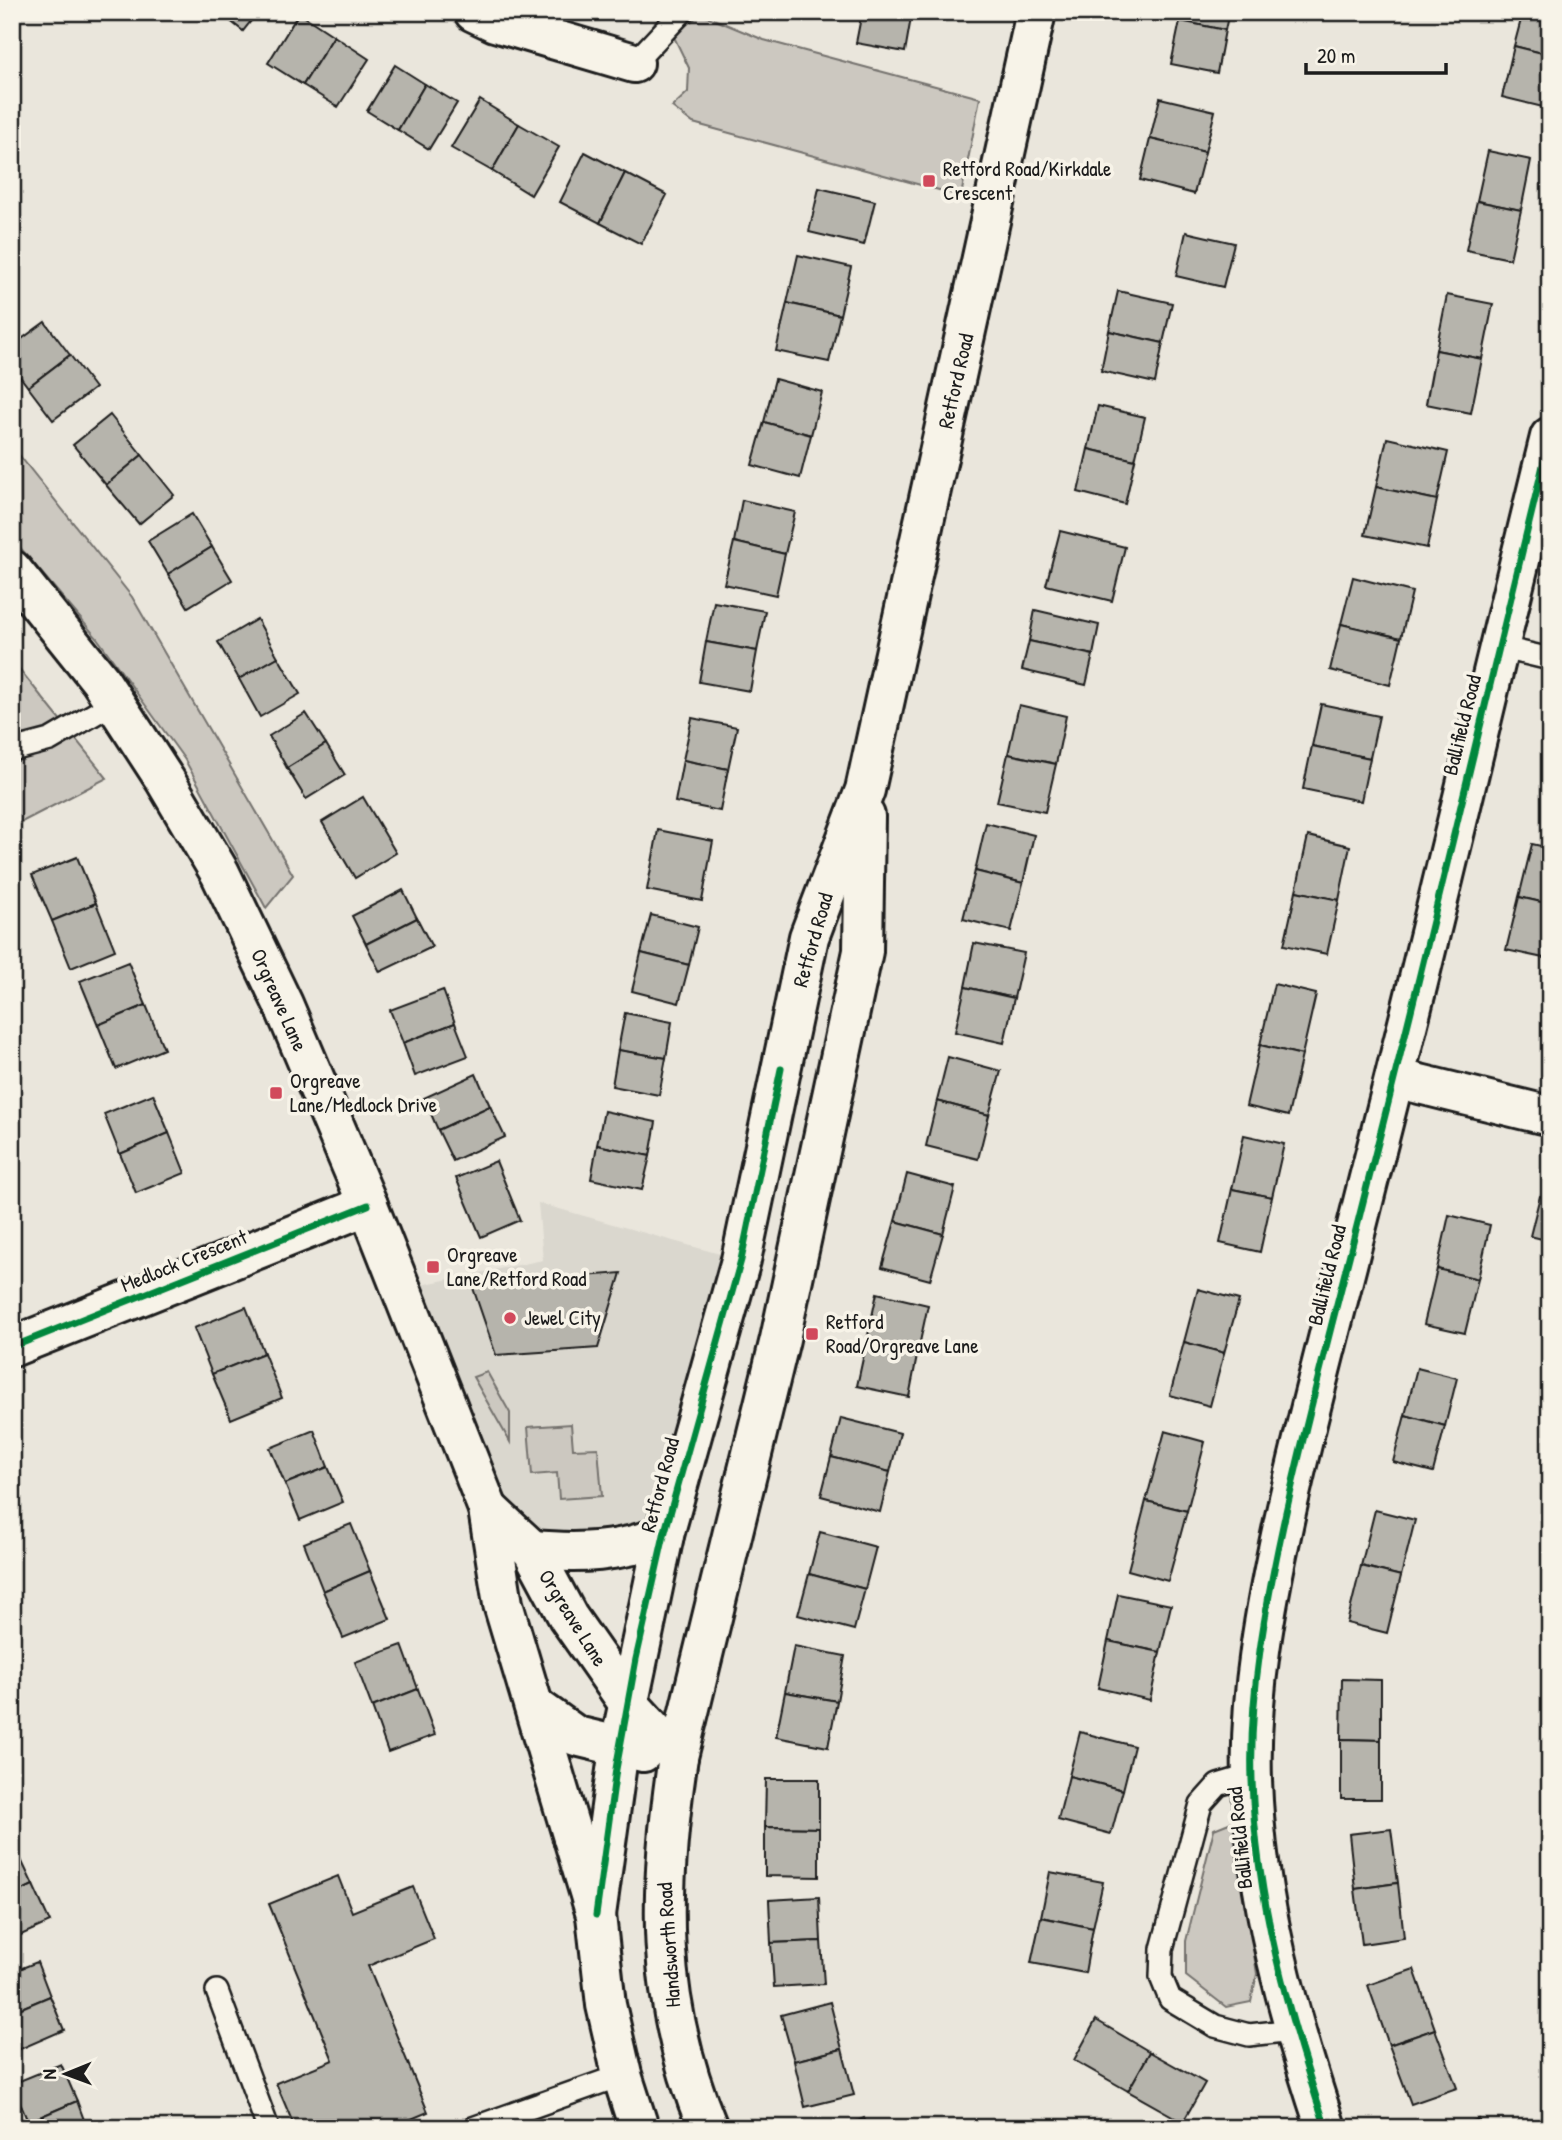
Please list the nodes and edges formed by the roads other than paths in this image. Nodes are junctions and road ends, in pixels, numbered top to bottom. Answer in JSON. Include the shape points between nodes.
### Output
{"nodes":[{"id":1,"x":474,"y":12,"type":"edge"},
{"id":2,"x":682,"y":12,"type":"edge"},
{"id":3,"x":1036,"y":12,"type":"edge"},
{"id":4,"x":634,"y":63,"type":"joint"},
{"id":5,"x":1550,"y":437,"type":"edge"},
{"id":6,"x":12,"y":570,"type":"edge"},
{"id":7,"x":1499,"y":647,"type":"junction"},
{"id":8,"x":1550,"y":659,"type":"edge"},
{"id":9,"x":115,"y":702,"type":"junction"},
{"id":10,"x":12,"y":750,"type":"edge"},
{"id":11,"x":865,"y":790,"type":"junction"},
{"id":12,"x":1395,"y":1078,"type":"junction"},
{"id":13,"x":1550,"y":1116,"type":"edge"},
{"id":14,"x":368,"y":1205,"type":"junction"},
{"id":15,"x":12,"y":1347,"type":"edge"},
{"id":16,"x":488,"y":1509,"type":"junction"},
{"id":17,"x":664,"y":1535,"type":"junction"},
{"id":18,"x":532,"y":1550,"type":"junction"},
{"id":19,"x":628,"y":1703,"type":"junction"},
{"id":20,"x":534,"y":1706,"type":"junction"},
{"id":21,"x":619,"y":1749,"type":"junction"},
{"id":22,"x":678,"y":1757,"type":"junction"},
{"id":23,"x":1252,"y":1775,"type":"junction"},
{"id":24,"x":596,"y":1915,"type":"junction"},
{"id":25,"x":217,"y":1991,"type":"dead end"},
{"id":26,"x":1293,"y":2030,"type":"junction"},
{"id":27,"x":622,"y":2075,"type":"junction"},
{"id":28,"x":268,"y":2128,"type":"edge"},
{"id":29,"x":473,"y":2128,"type":"edge"},
{"id":30,"x":639,"y":2128,"type":"edge"},
{"id":31,"x":708,"y":2128,"type":"edge"},
{"id":32,"x":1326,"y":2128,"type":"edge"}],
"edges":[{"from":1,"to":4,"type":"main road"},
{"from":2,"to":4,"type":"lane"},
{"from":3,"to":11,"type":"main road","name":"Retford Road"},
{"from":5,"to":7,"type":"main road","name":"Ballifield Road"},
{"from":6,"to":9,"type":"main road","name":"Orgreave Lane"},
{"from":7,"to":8,"type":"lane"},
{"from":7,"to":12,"type":"main road","name":"Ballifield Road"},
{"from":9,"to":10,"type":"lane","via":[[50,740]]},
{"from":9,"to":14,"type":"main road","name":"Orgreave Lane","via":[[220,873],[283,1004]]},
{"from":11,"to":17,"type":"main road","name":"Retford Road","via":[[809,937],[741,1260]]},
{"from":11,"to":22,"type":"main road","name":"Retford Road","via":[[863,951],[780,1339]]},
{"from":12,"to":13,"type":"main road"},
{"from":12,"to":23,"type":"main road","name":"Ballifield Road","via":[[1298,1455],[1270,1588]]},
{"from":14,"to":15,"type":"main road","name":"Medlock Crescent"},
{"from":14,"to":16,"type":"main road","name":"Orgreave Lane"},
{"from":16,"to":18,"type":"main road","name":"Orgreave Lane"},
{"from":16,"to":20,"type":"main road","name":"Orgreave Lane","via":[[503,1604]]},
{"from":17,"to":18,"type":"main road","name":"Orgreave Lane","via":[[638,1546],[602,1552]]},
{"from":17,"to":19,"type":"main road","name":"Retford Road"},
{"from":18,"to":19,"type":"main road","name":"Orgreave Lane","via":[[568,1617]]},
{"from":19,"to":21,"type":"main road","name":"Retford Road"},
{"from":19,"to":22,"type":"main road","name":"Orgreave Lane"},
{"from":20,"to":21,"type":"main road","via":[[576,1736]]},
{"from":20,"to":24,"type":"main road","name":"Orgreave Lane"},
{"from":21,"to":22,"type":"main road"},
{"from":21,"to":24,"type":"main road","name":"Retford Road"},
{"from":22,"to":31,"type":"main road","name":"Handsworth Road","via":[[663,1893],[665,1944],[681,2047]]},
{"from":23,"to":26,"type":"main road","name":"Ballifield Road","via":[[1257,1855],[1270,1938]]},
{"from":23,"to":26,"type":"lane","via":[[1218,1785],[1201,1804],[1163,1949],[1161,1977],[1170,1999],[1215,2026],[1249,2035]]},
{"from":24,"to":27,"type":"main road","via":[[606,2005]]},
{"from":25,"to":28,"type":"lane"},
{"from":26,"to":32,"type":"main road","name":"Ballifield Road"},
{"from":27,"to":29,"type":"lane"},
{"from":27,"to":30,"type":"main road"}]}
